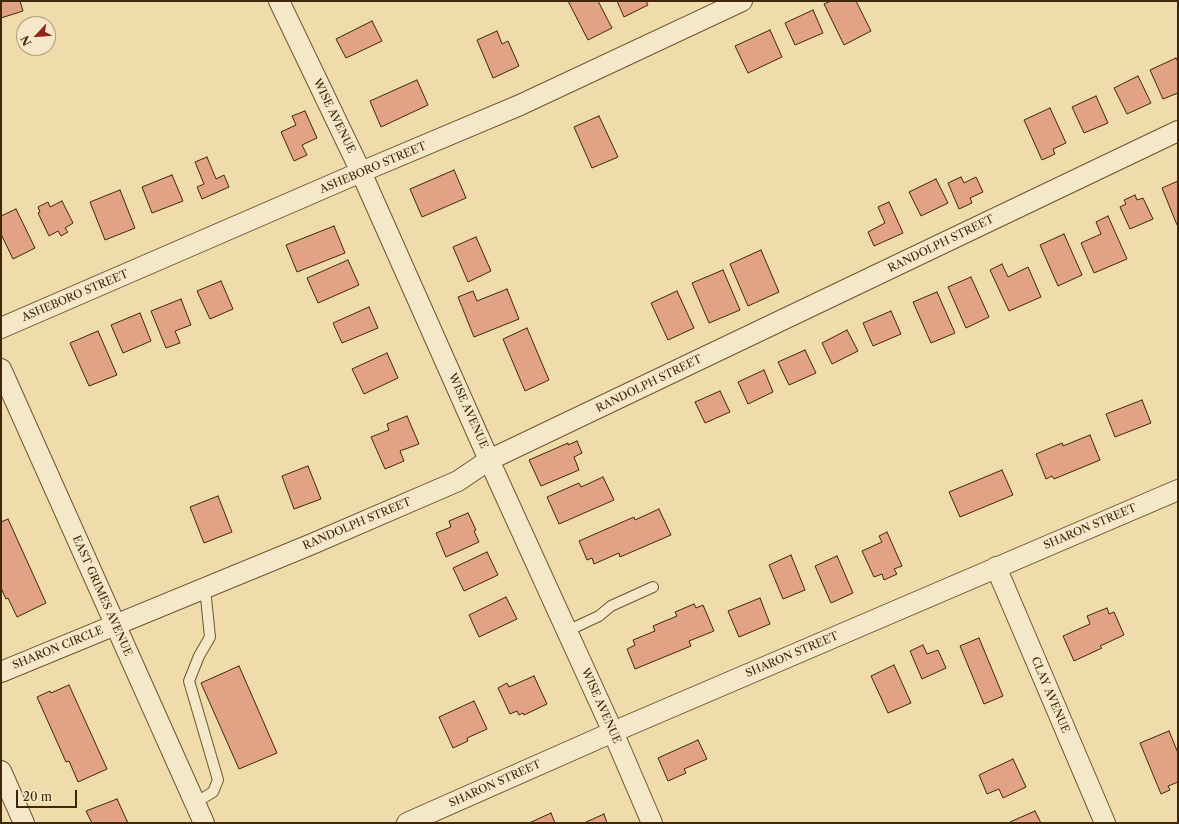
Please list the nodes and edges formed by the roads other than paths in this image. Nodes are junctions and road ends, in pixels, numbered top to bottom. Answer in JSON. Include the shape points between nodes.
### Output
{"nodes":[{"id":1,"x":279,"y":1,"type":"edge"},
{"id":2,"x":742,"y":1,"type":"edge"},
{"id":3,"x":1178,"y":131,"type":"edge"},
{"id":4,"x":361,"y":172,"type":"junction"},
{"id":5,"x":1,"y":328,"type":"edge"},
{"id":6,"x":1,"y":369,"type":"edge"},
{"id":7,"x":490,"y":460,"type":"junction"},
{"id":8,"x":1178,"y":490,"type":"edge"},
{"id":9,"x":996,"y":567,"type":"junction"},
{"id":10,"x":653,"y":587,"type":"dead end"},
{"id":11,"x":205,"y":588,"type":"junction"},
{"id":12,"x":114,"y":625,"type":"junction"},
{"id":13,"x":567,"y":631,"type":"junction"},
{"id":14,"x":1,"y":672,"type":"edge"},
{"id":15,"x":613,"y":732,"type":"junction"},
{"id":16,"x":1,"y":771,"type":"edge"},
{"id":17,"x":195,"y":803,"type":"junction"},
{"id":18,"x":24,"y":823,"type":"edge"},
{"id":19,"x":204,"y":823,"type":"edge"},
{"id":20,"x":407,"y":823,"type":"edge"},
{"id":21,"x":652,"y":823,"type":"edge"},
{"id":22,"x":1105,"y":823,"type":"edge"}],
"edges":[{"from":1,"to":4,"type":"street","name":"WISE AVENUE"},
{"from":2,"to":4,"type":"street","name":"ASHEBORO STREET","via":[[520,105]]},
{"from":3,"to":7,"type":"street","name":"RANDOLPH STREET"},
{"from":4,"to":5,"type":"street","name":"ASHEBORO STREET"},
{"from":4,"to":7,"type":"street","name":"WISE AVENUE"},
{"from":6,"to":12,"type":"street","name":"EAST GRIMES AVENUE"},
{"from":7,"to":11,"type":"street","name":"RANDOLPH STREET","via":[[458,481]]},
{"from":7,"to":13,"type":"street","name":"WISE AVENUE"},
{"from":8,"to":9,"type":"street","name":"SHARON STREET"},
{"from":9,"to":15,"type":"street","name":"SHARON STREET"},
{"from":9,"to":22,"type":"street","name":"CLAY AVENUE"},
{"from":10,"to":13,"type":"lane","via":[[611,606],[599,616]]},
{"from":11,"to":12,"type":"street","name":"RANDOLPH STREET"},
{"from":11,"to":17,"type":"lane","via":[[210,637],[189,681],[218,780],[213,792]]},
{"from":12,"to":14,"type":"street","name":"SHARON CIRCLE"},
{"from":12,"to":17,"type":"street","name":"EAST GRIMES AVENUE"},
{"from":13,"to":15,"type":"street","name":"WISE AVENUE"},
{"from":15,"to":20,"type":"street","name":"SHARON STREET"},
{"from":15,"to":21,"type":"street","name":"WISE AVENUE"},
{"from":16,"to":18,"type":"street"},
{"from":17,"to":19,"type":"street","name":"EAST GRIMES AVENUE"}]}
